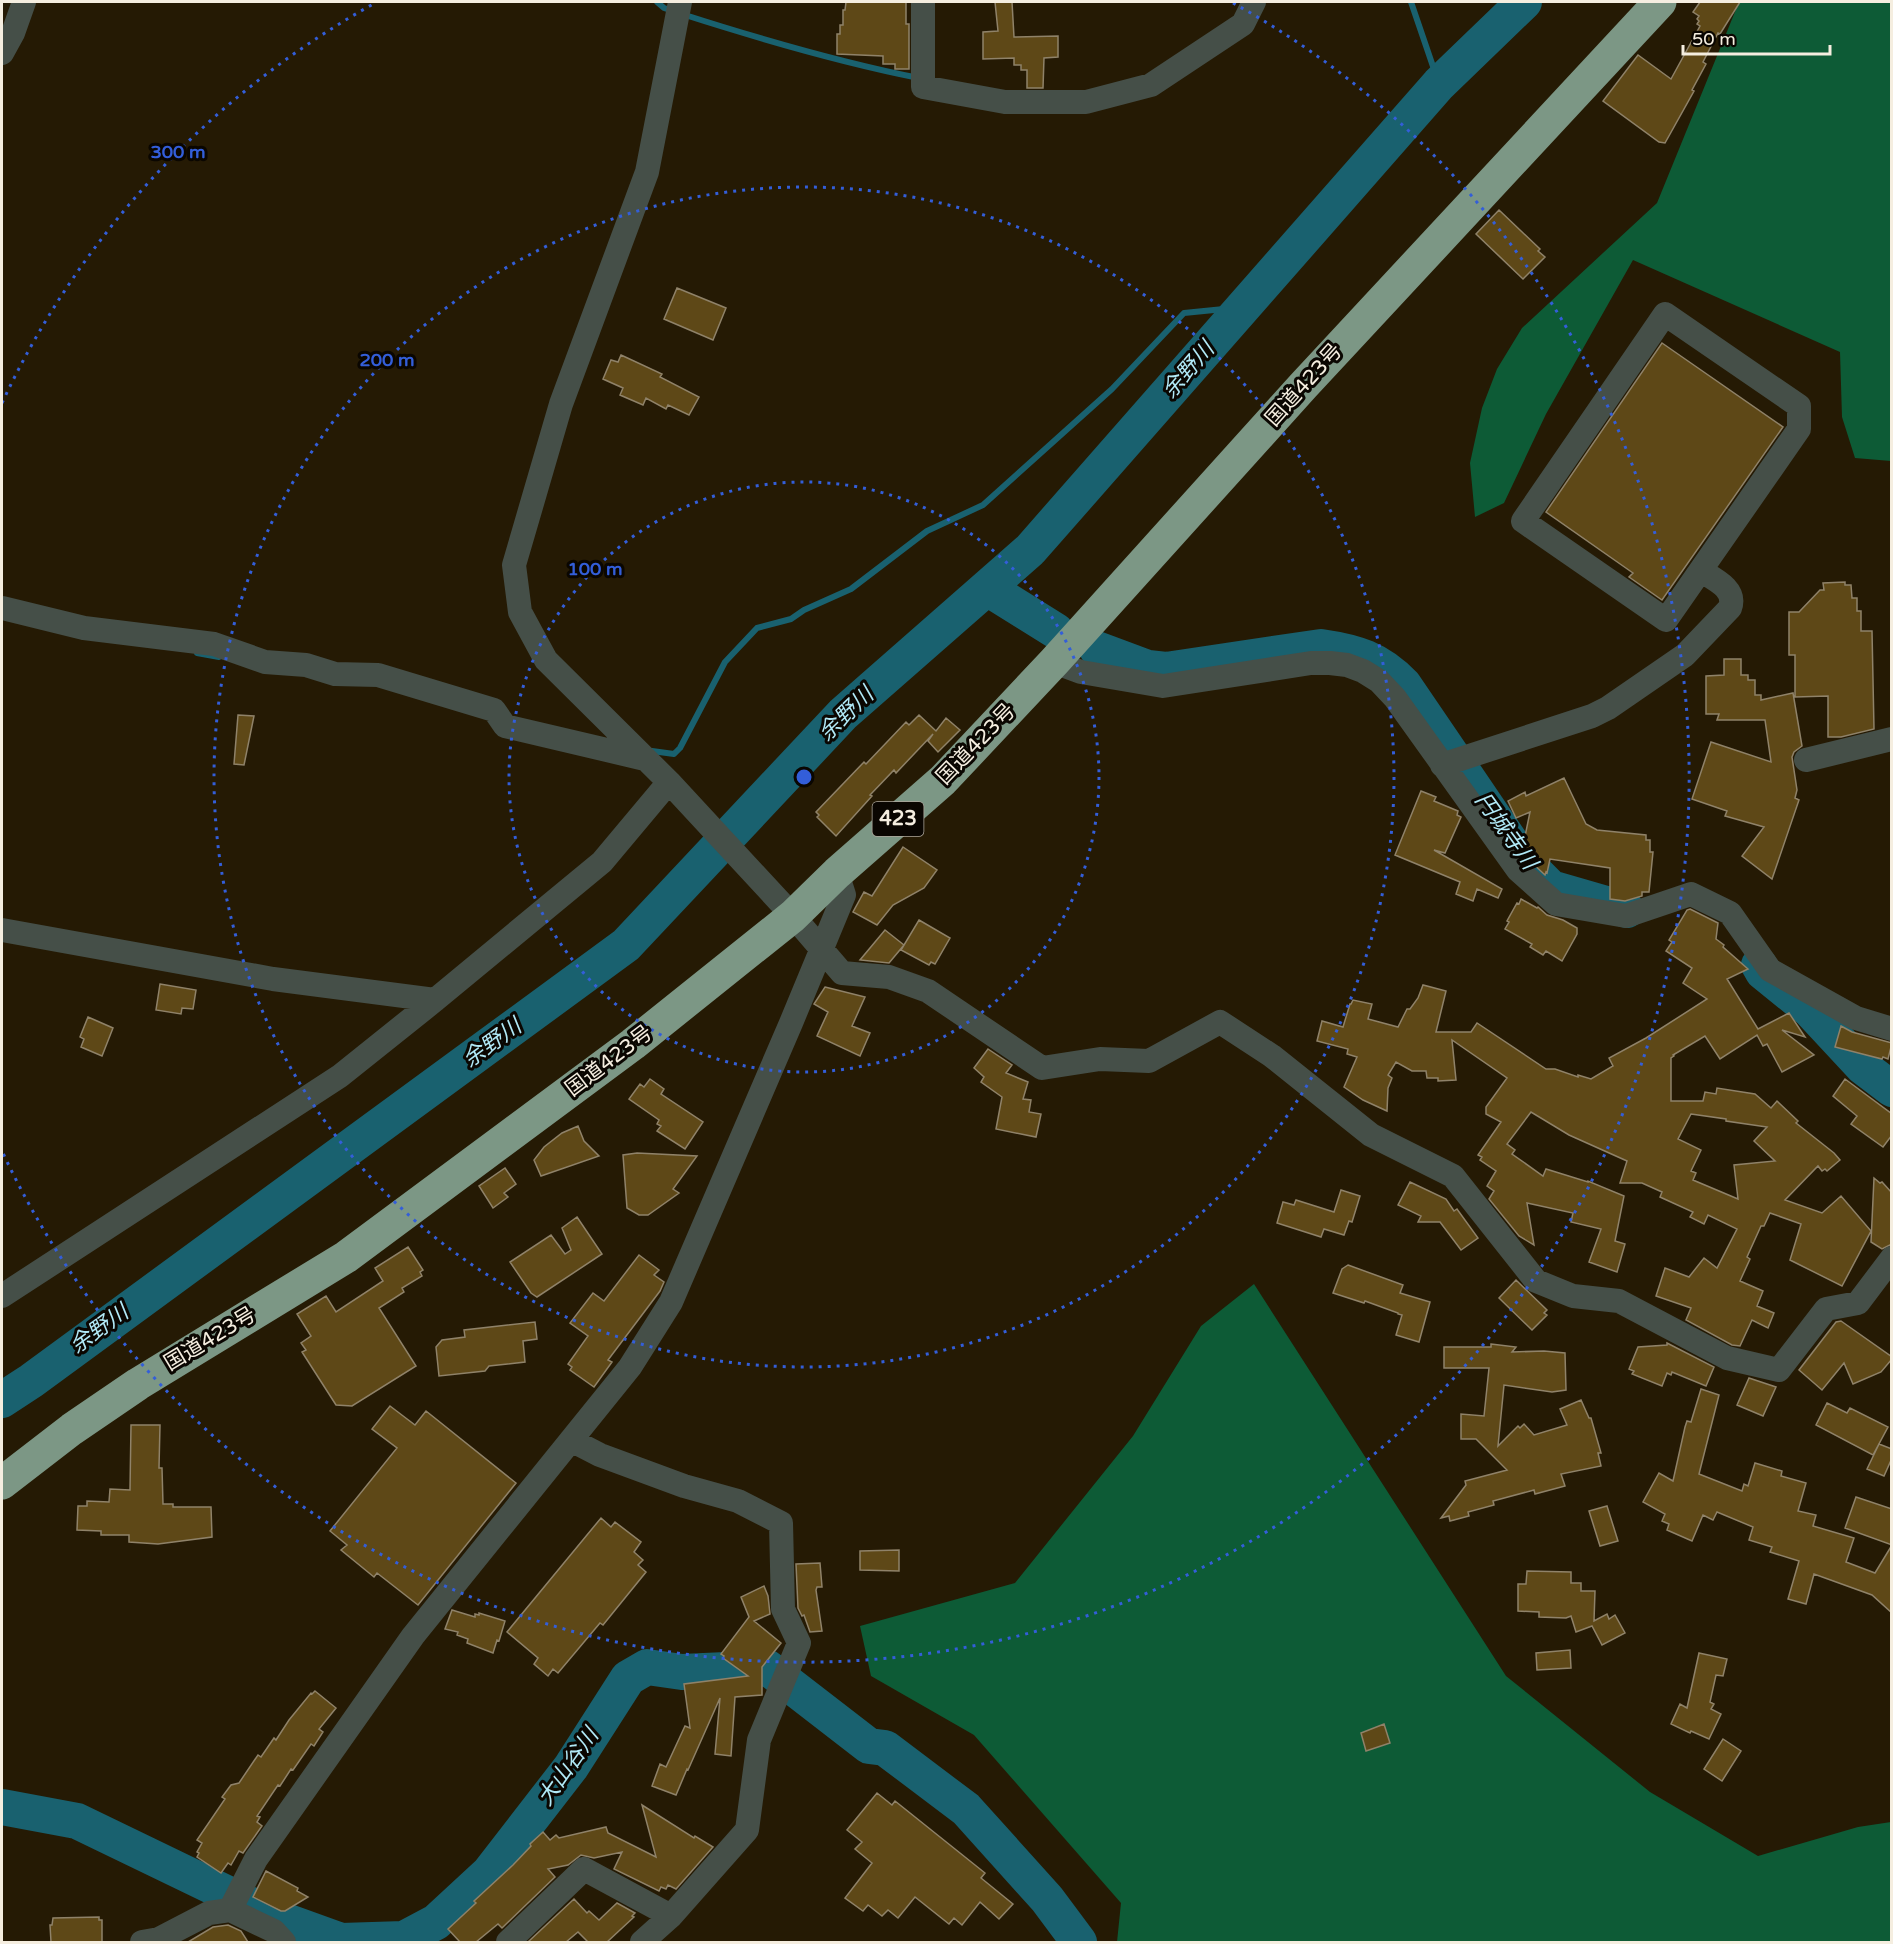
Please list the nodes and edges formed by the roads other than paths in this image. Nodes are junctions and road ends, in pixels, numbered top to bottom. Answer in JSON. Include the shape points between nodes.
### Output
{"nodes":[{"id":1,"x":24,"y":2,"type":"edge"},
{"id":2,"x":923,"y":2,"type":"edge"},
{"id":3,"x":1254,"y":2,"type":"edge"},
{"id":4,"x":1660,"y":2,"type":"edge"},
{"id":5,"x":675,"y":4,"type":"edge"},
{"id":6,"x":2,"y":53,"type":"edge"},
{"id":7,"x":1701,"y":571,"type":"junction"},
{"id":8,"x":2,"y":608,"type":"edge"},
{"id":9,"x":1054,"y":663,"type":"junction"},
{"id":10,"x":1892,"y":739,"type":"edge"},
{"id":11,"x":645,"y":759,"type":"junction"},
{"id":12,"x":1806,"y":760,"type":"dead end"},
{"id":13,"x":1442,"y":765,"type":"junction"},
{"id":14,"x":673,"y":787,"type":"junction"},
{"id":15,"x":837,"y":873,"type":"junction"},
{"id":16,"x":793,"y":916,"type":"junction"},
{"id":17,"x":2,"y":930,"type":"edge"},
{"id":18,"x":822,"y":949,"type":"junction"},
{"id":19,"x":435,"y":1000,"type":"junction"},
{"id":20,"x":1892,"y":1029,"type":"edge"},
{"id":21,"x":1892,"y":1258,"type":"edge"},
{"id":22,"x":2,"y":1296,"type":"edge"},
{"id":23,"x":571,"y":1440,"type":"junction"},
{"id":24,"x":2,"y":1483,"type":"edge"},
{"id":25,"x":230,"y":1910,"type":"junction"},
{"id":26,"x":671,"y":1916,"type":"junction"},
{"id":27,"x":142,"y":1942,"type":"edge"},
{"id":28,"x":284,"y":1942,"type":"edge"},
{"id":29,"x":508,"y":1942,"type":"edge"},
{"id":30,"x":642,"y":1942,"type":"edge"}],
"edges":[{"from":1,"to":6,"type":"street"},
{"from":2,"to":3,"type":"street","via":[[923,87],[1005,102],[1086,102],[1151,85],[1243,24]]},
{"from":4,"to":9,"type":"highway","name":"国道423号","number":"423","via":[[1311,377]]},
{"from":5,"to":11,"type":"street","via":[[647,172],[561,404],[514,565],[520,612],[546,660]]},
{"from":7,"to":7,"type":"street","via":[[1666,620],[1523,521],[1665,314],[1799,406],[1799,429]]},
{"from":7,"to":13,"type":"street","via":[[1730,592],[1732,603],[1685,655],[1593,716]]},
{"from":8,"to":11,"type":"street","via":[[84,628],[214,644],[265,663],[306,665],[335,674],[378,675],[494,710],[505,726]]},
{"from":9,"to":13,"type":"street","via":[[1081,672],[1163,686],[1311,663],[1347,665],[1379,681]]},
{"from":9,"to":15,"type":"highway","name":"国道423号","number":"423","via":[[943,780]]},
{"from":10,"to":12,"type":"street"},
{"from":11,"to":14,"type":"street"},
{"from":13,"to":20,"type":"street","via":[[1518,870],[1556,904],[1626,916],[1691,894],[1730,913],[1770,970],[1856,1018]]},
{"from":14,"to":16,"type":"street"},
{"from":14,"to":19,"type":"street","via":[[602,862]]},
{"from":15,"to":16,"type":"highway","name":"国道423号","number":"423"},
{"from":15,"to":18,"type":"street","via":[[844,895]]},
{"from":16,"to":18,"type":"street"},
{"from":16,"to":24,"type":"highway","name":"国道423号","number":"423","via":[[633,1044],[346,1257],[138,1384]]},
{"from":17,"to":19,"type":"street","via":[[273,978]]},
{"from":18,"to":21,"type":"street","via":[[842,973],[889,976],[928,991],[1042,1068],[1100,1059],[1149,1061],[1220,1022],[1272,1056],[1371,1135],[1452,1176],[1536,1281],[1573,1296],[1619,1301],[1727,1358],[1779,1370],[1826,1309],[1858,1303]]},
{"from":18,"to":23,"type":"street","via":[[671,1302],[630,1367]]},
{"from":19,"to":22,"type":"street","via":[[340,1076]]},
{"from":23,"to":25,"type":"street","via":[[413,1636],[256,1859]]},
{"from":23,"to":26,"type":"street","via":[[673,1482],[738,1501],[781,1523],[783,1609],[798,1643],[759,1740],[747,1830]]},
{"from":25,"to":27,"type":"street","via":[[209,1912],[159,1939]]},
{"from":25,"to":28,"type":"street","via":[[274,1931]]},
{"from":26,"to":29,"type":"street","via":[[584,1869]]},
{"from":26,"to":30,"type":"street"}]}
